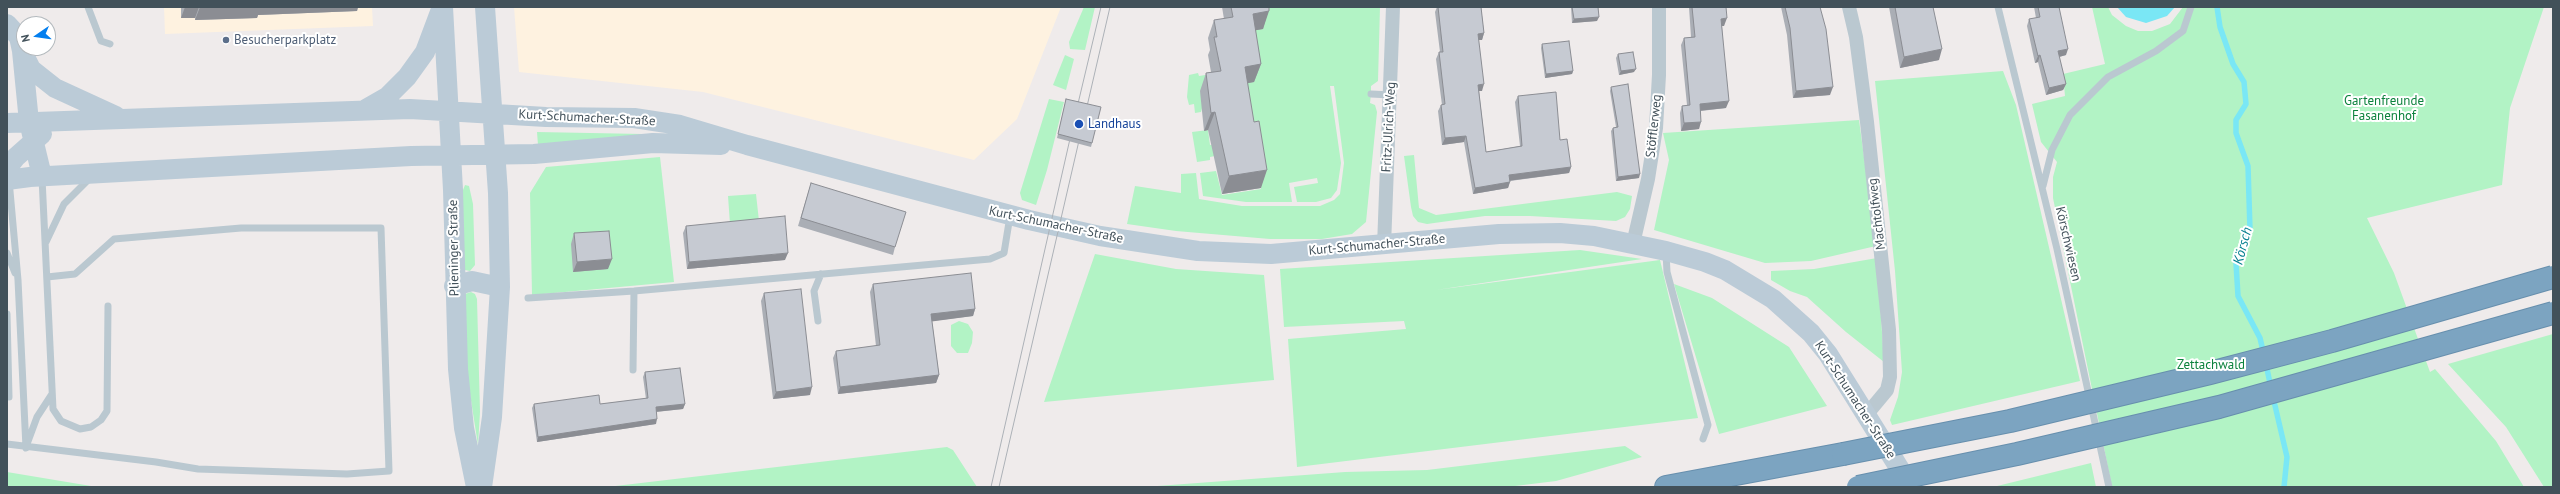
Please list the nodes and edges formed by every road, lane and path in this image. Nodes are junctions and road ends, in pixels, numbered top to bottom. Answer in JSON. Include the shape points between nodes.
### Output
{"nodes":[{"id":1,"x":88,"y":7,"type":"edge"},
{"id":2,"x":442,"y":7,"type":"edge"},
{"id":3,"x":486,"y":7,"type":"edge"},
{"id":4,"x":1393,"y":7,"type":"edge"},
{"id":5,"x":1659,"y":7,"type":"edge"},
{"id":6,"x":1849,"y":7,"type":"edge"},
{"id":7,"x":1998,"y":7,"type":"edge"},
{"id":8,"x":2192,"y":7,"type":"edge"},
{"id":9,"x":7,"y":24,"type":"edge"},
{"id":10,"x":16,"y":34,"type":"edge"},
{"id":11,"x":110,"y":44,"type":"dead end"},
{"id":12,"x":22,"y":56,"type":"edge"},
{"id":13,"x":24,"y":56,"type":"edge"},
{"id":14,"x":490,"y":70,"type":"junction"},
{"id":15,"x":1371,"y":94,"type":"dead end"},
{"id":16,"x":1390,"y":95,"type":"junction"},
{"id":17,"x":366,"y":109,"type":"junction"},
{"id":18,"x":410,"y":109,"type":"junction"},
{"id":19,"x":459,"y":111,"type":"junction"},
{"id":20,"x":493,"y":112,"type":"junction"},
{"id":21,"x":531,"y":116,"type":"junction"},
{"id":22,"x":124,"y":119,"type":"junction"},
{"id":23,"x":450,"y":133,"type":"junction"},
{"id":24,"x":494,"y":135,"type":"junction"},
{"id":25,"x":14,"y":145,"type":"edge"},
{"id":26,"x":746,"y":145,"type":"junction"},
{"id":27,"x":534,"y":154,"type":"junction"},
{"id":28,"x":452,"y":155,"type":"junction"},
{"id":29,"x":496,"y":155,"type":"junction"},
{"id":30,"x":411,"y":156,"type":"junction"},
{"id":31,"x":472,"y":156,"type":"junction"},
{"id":32,"x":96,"y":173,"type":"junction"},
{"id":33,"x":36,"y":176,"type":"junction"},
{"id":34,"x":2042,"y":188,"type":"junction"},
{"id":35,"x":453,"y":190,"type":"junction"},
{"id":36,"x":498,"y":194,"type":"junction"},
{"id":37,"x":43,"y":203,"type":"junction"},
{"id":38,"x":1010,"y":215,"type":"junction"},
{"id":39,"x":45,"y":244,"type":"junction"},
{"id":40,"x":1633,"y":244,"type":"junction"},
{"id":41,"x":1384,"y":246,"type":"junction"},
{"id":42,"x":1666,"y":251,"type":"junction"},
{"id":43,"x":7,"y":253,"type":"edge"},
{"id":44,"x":821,"y":274,"type":"junction"},
{"id":45,"x":47,"y":277,"type":"junction"},
{"id":46,"x":2553,"y":277,"type":"edge"},
{"id":47,"x":18,"y":280,"type":"junction"},
{"id":48,"x":454,"y":286,"type":"junction"},
{"id":49,"x":500,"y":287,"type":"junction"},
{"id":50,"x":634,"y":292,"type":"junction"},
{"id":51,"x":528,"y":298,"type":"dead end"},
{"id":52,"x":108,"y":306,"type":"dead end"},
{"id":53,"x":2553,"y":313,"type":"edge"},
{"id":54,"x":7,"y":314,"type":"edge"},
{"id":55,"x":818,"y":321,"type":"dead end"},
{"id":56,"x":634,"y":370,"type":"dead end"},
{"id":57,"x":52,"y":394,"type":"junction"},
{"id":58,"x":9,"y":397,"type":"dead end"},
{"id":59,"x":1867,"y":414,"type":"junction"},
{"id":60,"x":1703,"y":439,"type":"dead end"},
{"id":61,"x":7,"y":444,"type":"edge"},
{"id":62,"x":26,"y":448,"type":"junction"},
{"id":63,"x":476,"y":487,"type":"edge"},
{"id":64,"x":482,"y":487,"type":"edge"},
{"id":65,"x":1666,"y":487,"type":"edge"},
{"id":66,"x":1858,"y":487,"type":"edge"},
{"id":67,"x":1911,"y":487,"type":"edge"},
{"id":68,"x":2109,"y":487,"type":"edge"}],
"edges":[{"from":1,"to":11,"type":"lane","via":[[101,41]]},
{"from":2,"to":17,"type":"main road","via":[[425,52],[416,66],[387,97]]},
{"from":2,"to":19,"type":"main road","via":[[448,74]]},
{"from":3,"to":14,"type":"main road"},
{"from":4,"to":16,"type":"street","name":"Fritz-Ulrich-Weg"},
{"from":5,"to":40,"type":"street","name":"Stöfflerweg","via":[[1656,128],[1648,179]]},
{"from":6,"to":59,"type":"street","name":"Machtolfweg","via":[[1856,37],[1867,122],[1889,330],[1890,377],[1887,390]]},
{"from":7,"to":34,"type":"lane","name":"Körschwiesen"},
{"from":8,"to":34,"type":"lane","via":[[2183,30],[2156,51],[2108,76],[2070,115],[2052,150]]},
{"from":9,"to":10,"type":"main road"},
{"from":12,"to":25,"type":"main road"},
{"from":13,"to":22,"type":"main road","via":[[31,69],[55,88]]},
{"from":14,"to":19,"type":"main road"},
{"from":14,"to":20,"type":"main road"},
{"from":15,"to":16,"type":"lane"},
{"from":16,"to":41,"type":"street","name":"Fritz-Ulrich-Weg"},
{"from":17,"to":18,"type":"main road","name":"Kurt-Schumacher-Straße"},
{"from":17,"to":22,"type":"main road","name":"Kurt-Schumacher-Straße"},
{"from":18,"to":19,"type":"main road","name":"Kurt-Schumacher-Straße"},
{"from":18,"to":23,"type":"main road"},
{"from":19,"to":20,"type":"main road","name":"Kurt-Schumacher-Straße"},
{"from":19,"to":23,"type":"main road"},
{"from":19,"to":24,"type":"main road"},
{"from":20,"to":21,"type":"main road","name":"Kurt-Schumacher-Straße"},
{"from":20,"to":24,"type":"main road"},
{"from":21,"to":24,"type":"main road"},
{"from":21,"to":26,"type":"main road","name":"Kurt-Schumacher-Straße","via":[[634,118],[680,125]]},
{"from":22,"to":25,"type":"main road","name":"Kurt-Schumacher-Straße","via":[[71,120]]},
{"from":23,"to":28,"type":"main road","name":"Plieninger Straße"},
{"from":23,"to":30,"type":"main road","via":[[434,145]]},
{"from":23,"to":31,"type":"main road"},
{"from":24,"to":27,"type":"main road","via":[[508,144]]},
{"from":24,"to":29,"type":"main road"},
{"from":24,"to":31,"type":"main road"},
{"from":25,"to":33,"type":"main road"},
{"from":25,"to":33,"type":"main road","name":"Kurt-Schumacher-Straße"},
{"from":25,"to":47,"type":"lane"},
{"from":26,"to":27,"type":"main road","name":"Kurt-Schumacher-Straße","via":[[653,143]]},
{"from":26,"to":38,"type":"main road","name":"Kurt-Schumacher-Straße"},
{"from":27,"to":29,"type":"main road","name":"Kurt-Schumacher-Straße"},
{"from":28,"to":30,"type":"main road","name":"Kurt-Schumacher-Straße"},
{"from":28,"to":31,"type":"main road","name":"Kurt-Schumacher-Straße"},
{"from":28,"to":35,"type":"main road","name":"Plieninger Straße"},
{"from":29,"to":31,"type":"main road","name":"Kurt-Schumacher-Straße"},
{"from":29,"to":36,"type":"main road"},
{"from":30,"to":32,"type":"main road","name":"Kurt-Schumacher-Straße"},
{"from":31,"to":35,"type":"main road"},
{"from":31,"to":36,"type":"main road"},
{"from":32,"to":33,"type":"main road","name":"Kurt-Schumacher-Straße"},
{"from":32,"to":39,"type":"lane","via":[[64,204]]},
{"from":33,"to":37,"type":"lane"},
{"from":33,"to":37,"type":"lane"},
{"from":34,"to":68,"type":"lane","name":"Körschwiesen"},
{"from":35,"to":48,"type":"main road","name":"Plieninger Straße"},
{"from":36,"to":49,"type":"main road"},
{"from":37,"to":39,"type":"lane"},
{"from":38,"to":41,"type":"main road","name":"Kurt-Schumacher-Straße","via":[[1100,236],[1198,251],[1271,254]]},
{"from":38,"to":44,"type":"lane","via":[[1004,254],[990,259]]},
{"from":39,"to":45,"type":"lane"},
{"from":40,"to":41,"type":"main road","name":"Kurt-Schumacher-Straße","via":[[1594,236],[1529,233]]},
{"from":40,"to":42,"type":"main road","name":"Kurt-Schumacher-Straße"},
{"from":42,"to":59,"type":"main road","name":"Kurt-Schumacher-Straße","via":[[1725,270],[1773,299],[1811,333],[1828,354]]},
{"from":42,"to":60,"type":"lane","via":[[1666,272],[1708,425]]},
{"from":43,"to":47,"type":"lane"},
{"from":44,"to":50,"type":"lane"},
{"from":44,"to":55,"type":"lane","via":[[814,291]]},
{"from":45,"to":57,"type":"lane"},
{"from":45,"to":62,"type":"lane","via":[[75,274],[114,239],[241,228],[381,228],[389,471],[347,474],[198,470],[156,462]]},
{"from":46,"to":65,"type":"highway","bridge":true,"via":[[2332,341],[2010,421]]},
{"from":47,"to":62,"type":"lane"},
{"from":48,"to":49,"type":"main road","via":[[472,281]]},
{"from":48,"to":63,"type":"main road","name":"Plieninger Straße","via":[[464,428]]},
{"from":49,"to":64,"type":"main road","via":[[492,417]]},
{"from":50,"to":51,"type":"lane"},
{"from":50,"to":56,"type":"lane"},
{"from":52,"to":57,"type":"lane","via":[[107,411],[101,420],[91,427],[80,429],[61,421],[53,409]]},
{"from":53,"to":66,"type":"highway","bridge":true,"via":[[2447,345],[2219,407],[2017,454]]},
{"from":54,"to":58,"type":"lane"},
{"from":57,"to":62,"type":"lane","via":[[37,417]]},
{"from":59,"to":67,"type":"main road","name":"Kurt-Schumacher-Straße"},
{"from":61,"to":62,"type":"lane"}]}
